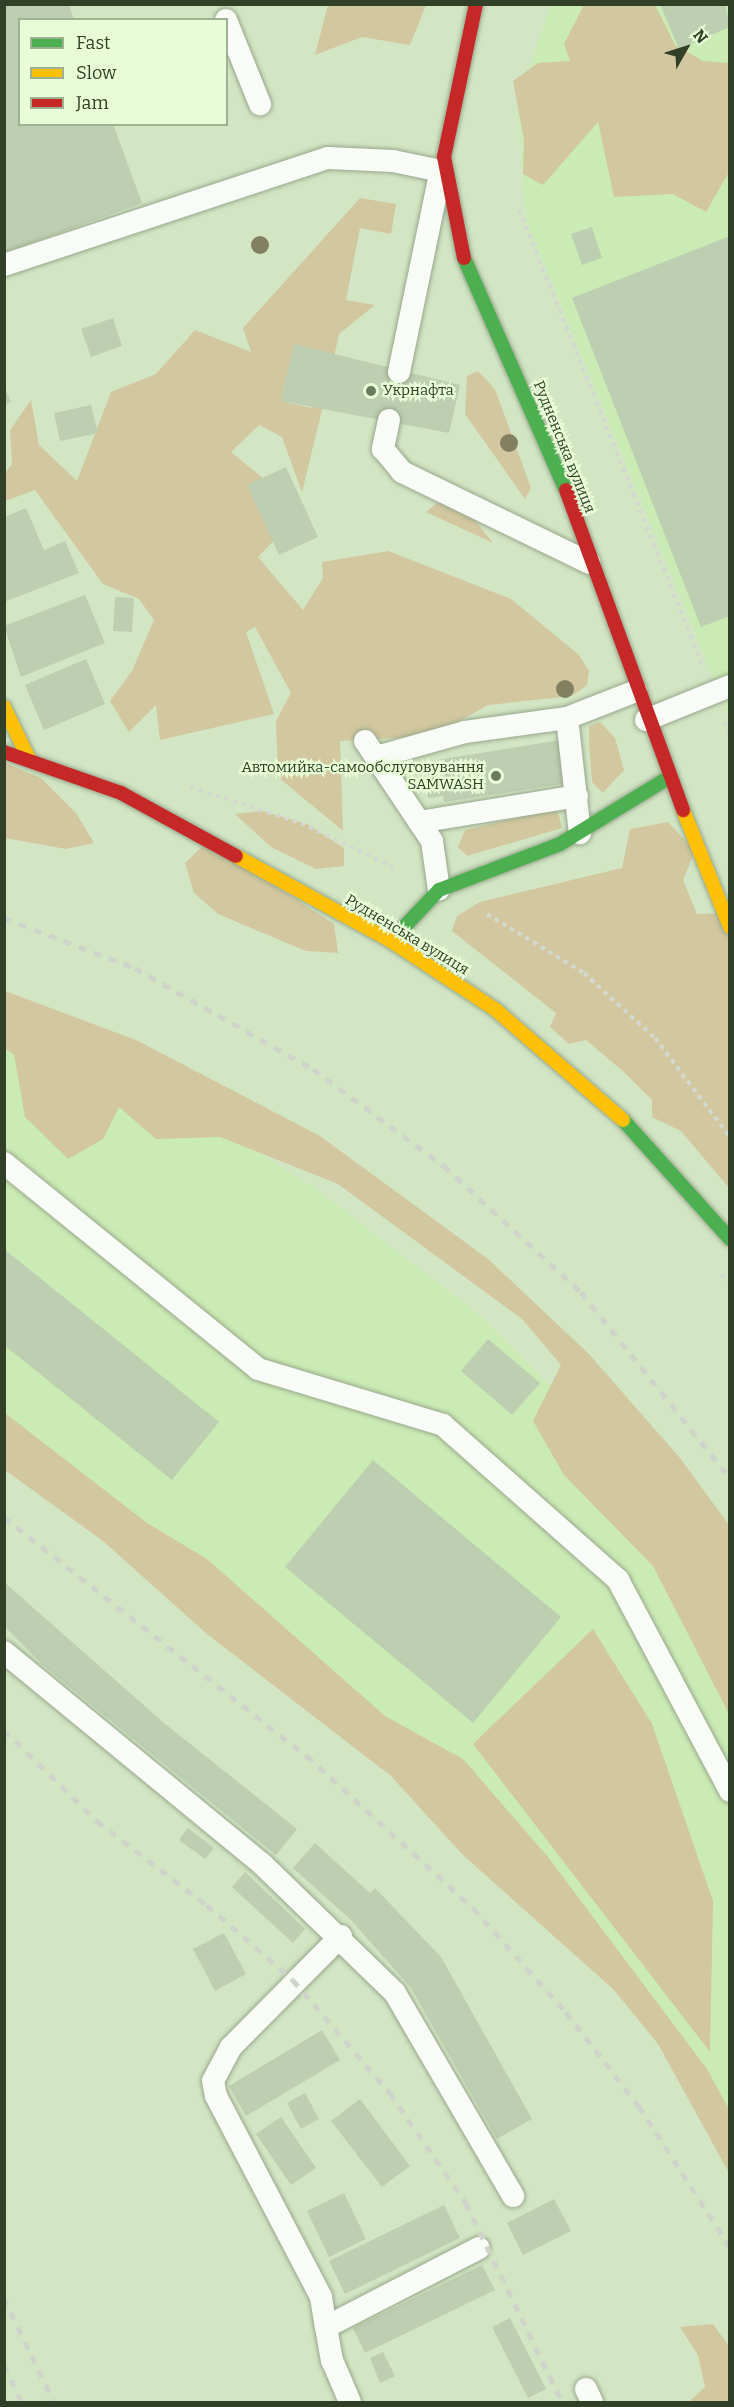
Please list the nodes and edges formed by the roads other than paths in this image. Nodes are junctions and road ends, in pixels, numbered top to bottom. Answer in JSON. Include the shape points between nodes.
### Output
{"nodes":[{"id":1,"x":476,"y":4,"type":"edge"},
{"id":2,"x":228,"y":25,"type":"edge"},
{"id":3,"x":260,"y":104,"type":"dead end"},
{"id":4,"x":443,"y":164,"type":"junction"},
{"id":5,"x":4,"y":265,"type":"edge"},
{"id":6,"x":399,"y":372,"type":"dead end"},
{"id":7,"x":389,"y":420,"type":"dead end"},
{"id":8,"x":590,"y":563,"type":"junction"},
{"id":9,"x":721,"y":690,"type":"edge"},
{"id":10,"x":636,"y":691,"type":"junction"},
{"id":11,"x":4,"y":707,"type":"edge"},
{"id":12,"x":567,"y":718,"type":"junction"},
{"id":13,"x":646,"y":720,"type":"junction"},
{"id":14,"x":4,"y":752,"type":"edge"},
{"id":15,"x":29,"y":759,"type":"junction"},
{"id":16,"x":668,"y":777,"type":"junction"},
{"id":17,"x":577,"y":796,"type":"junction"},
{"id":18,"x":419,"y":822,"type":"junction"},
{"id":19,"x":580,"y":833,"type":"junction"},
{"id":20,"x":439,"y":890,"type":"junction"},
{"id":21,"x":729,"y":927,"type":"edge"},
{"id":22,"x":391,"y":942,"type":"junction"},
{"id":23,"x":4,"y":1163,"type":"edge"},
{"id":24,"x":729,"y":1239,"type":"edge"},
{"id":25,"x":4,"y":1652,"type":"edge"},
{"id":26,"x":729,"y":1791,"type":"edge"},
{"id":27,"x":341,"y":1936,"type":"junction"},
{"id":28,"x":513,"y":2196,"type":"dead end"},
{"id":29,"x":478,"y":2248,"type":"dead end"},
{"id":30,"x":326,"y":2327,"type":"junction"},
{"id":31,"x":350,"y":2403,"type":"edge"}],
"edges":[{"from":1,"to":4,"type":"street","name":"Рудненська вулиця"},
{"from":2,"to":3,"type":"lane"},
{"from":4,"to":5,"type":"lane","via":[[328,158]]},
{"from":4,"to":6,"type":"lane"},
{"from":4,"to":8,"type":"street","name":"Рудненська вулиця","via":[[466,268],[563,482]]},
{"from":7,"to":8,"type":"lane","via":[[383,449],[402,472]]},
{"from":8,"to":10,"type":"street","name":"Рудненська вулиця"},
{"from":9,"to":13,"type":"lane"},
{"from":10,"to":12,"type":"lane"},
{"from":10,"to":13,"type":"street","name":"Рудненська вулиця"},
{"from":11,"to":15,"type":"street"},
{"from":12,"to":17,"type":"lane"},
{"from":12,"to":18,"type":"lane","via":[[370,749]]},
{"from":13,"to":16,"type":"street","name":"Рудненська вулиця"},
{"from":14,"to":15,"type":"street","name":"Рудненська вулиця"},
{"from":15,"to":22,"type":"street","name":"Рудненська вулиця","via":[[121,793]]},
{"from":16,"to":19,"type":"street"},
{"from":16,"to":21,"type":"street","name":"Рудненська вулиця"},
{"from":17,"to":18,"type":"lane"},
{"from":17,"to":19,"type":"lane"},
{"from":18,"to":20,"type":"lane","via":[[432,841]]},
{"from":19,"to":20,"type":"street"},
{"from":20,"to":22,"type":"street"},
{"from":22,"to":24,"type":"street","name":"Рудненська вулиця","via":[[496,1010],[615,1112]]},
{"from":23,"to":26,"type":"lane","via":[[258,1369],[443,1425],[618,1580]]},
{"from":25,"to":27,"type":"lane"},
{"from":27,"to":28,"type":"lane","via":[[396,1993]]},
{"from":27,"to":30,"type":"lane","via":[[231,2047],[213,2081],[321,2297]]},
{"from":29,"to":30,"type":"lane"},
{"from":30,"to":31,"type":"lane","via":[[332,2360]]}]}
